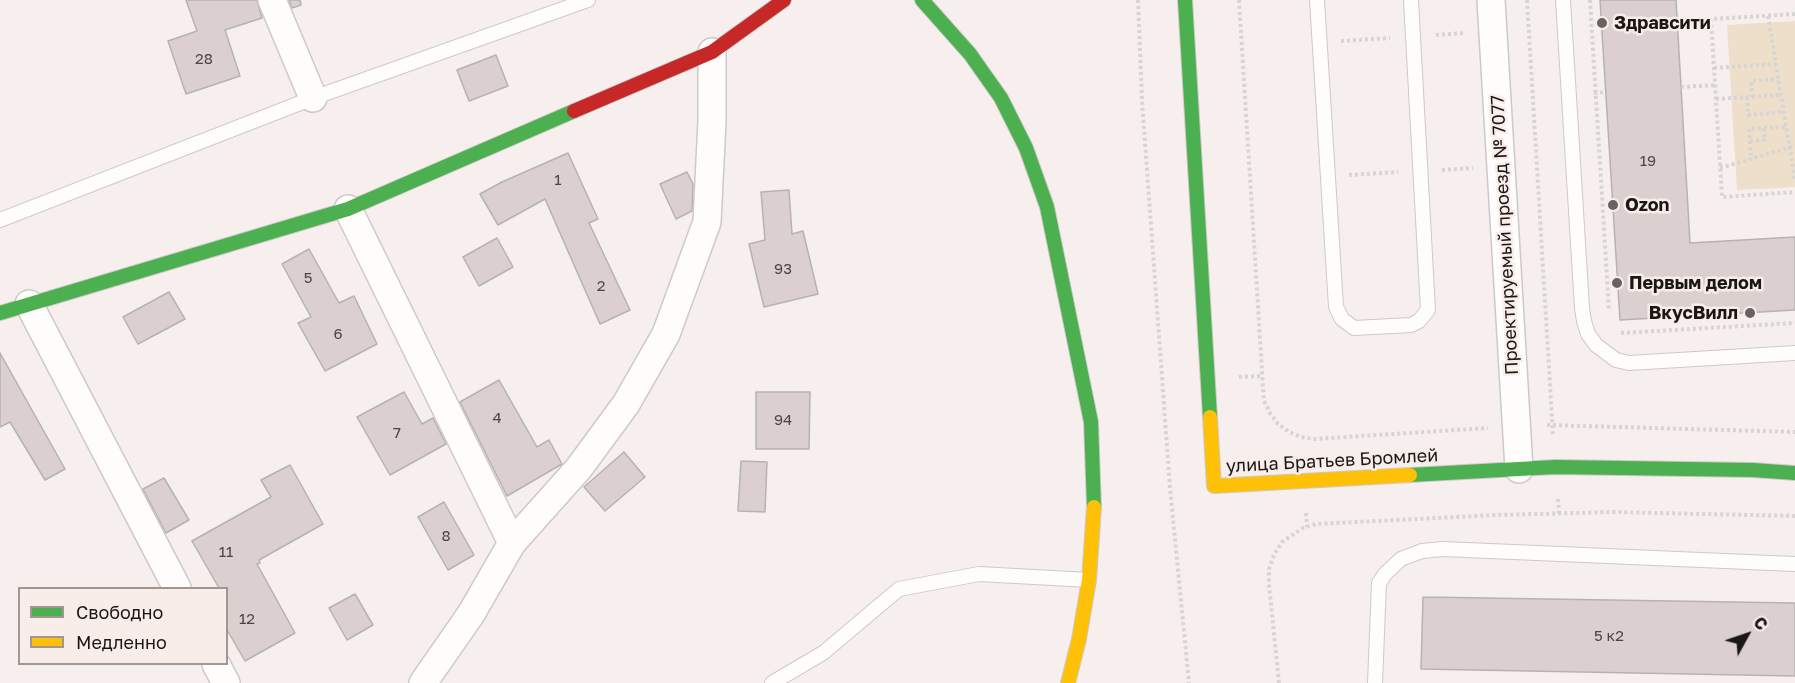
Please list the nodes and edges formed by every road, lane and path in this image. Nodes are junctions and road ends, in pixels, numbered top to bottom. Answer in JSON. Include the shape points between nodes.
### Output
{"nodes":[{"id":1,"x":272,"y":0,"type":"edge"},
{"id":2,"x":588,"y":0,"type":"edge"},
{"id":3,"x":784,"y":0,"type":"edge"},
{"id":4,"x":922,"y":0,"type":"edge"},
{"id":5,"x":1138,"y":0,"type":"edge"},
{"id":6,"x":1185,"y":0,"type":"edge"},
{"id":7,"x":1239,"y":0,"type":"edge"},
{"id":8,"x":1317,"y":0,"type":"edge"},
{"id":9,"x":1411,"y":0,"type":"edge"},
{"id":10,"x":1491,"y":0,"type":"edge"},
{"id":11,"x":1527,"y":0,"type":"edge"},
{"id":12,"x":1563,"y":0,"type":"edge"},
{"id":13,"x":1590,"y":0,"type":"edge"},
{"id":14,"x":1795,"y":14,"type":"edge"},
{"id":15,"x":1768,"y":16,"type":"junction"},
{"id":16,"x":712,"y":52,"type":"junction"},
{"id":17,"x":1776,"y":64,"type":"junction"},
{"id":18,"x":1714,"y":68,"type":"junction"},
{"id":19,"x":1778,"y":79,"type":"junction"},
{"id":20,"x":1715,"y":85,"type":"junction"},
{"id":21,"x":1681,"y":87,"type":"dead end"},
{"id":22,"x":1781,"y":95,"type":"junction"},
{"id":23,"x":1750,"y":97,"type":"junction"},
{"id":24,"x":313,"y":98,"type":"junction"},
{"id":25,"x":1716,"y":99,"type":"junction"},
{"id":26,"x":1784,"y":112,"type":"junction"},
{"id":27,"x":1786,"y":127,"type":"junction"},
{"id":28,"x":1764,"y":128,"type":"junction"},
{"id":29,"x":1750,"y":141,"type":"junction"},
{"id":30,"x":1792,"y":147,"type":"edge"},
{"id":31,"x":1751,"y":159,"type":"junction"},
{"id":32,"x":1720,"y":168,"type":"junction"},
{"id":33,"x":1795,"y":180,"type":"edge"},
{"id":34,"x":1795,"y":192,"type":"edge"},
{"id":35,"x":348,"y":209,"type":"junction"},
{"id":36,"x":0,"y":220,"type":"edge"},
{"id":37,"x":28,"y":304,"type":"junction"},
{"id":38,"x":0,"y":313,"type":"edge"},
{"id":39,"x":1609,"y":322,"type":"dead end"},
{"id":40,"x":1795,"y":323,"type":"edge"},
{"id":41,"x":1610,"y":334,"type":"dead end"},
{"id":42,"x":1795,"y":353,"type":"edge"},
{"id":43,"x":1553,"y":425,"type":"junction"},
{"id":44,"x":1517,"y":427,"type":"junction"},
{"id":45,"x":1795,"y":432,"type":"edge"},
{"id":46,"x":1520,"y":469,"type":"junction"},
{"id":47,"x":1795,"y":473,"type":"edge"},
{"id":48,"x":1795,"y":516,"type":"edge"},
{"id":49,"x":512,"y":543,"type":"junction"},
{"id":50,"x":1795,"y":564,"type":"edge"},
{"id":51,"x":1089,"y":580,"type":"junction"},
{"id":52,"x":176,"y":587,"type":"edge"},
{"id":53,"x":217,"y":665,"type":"edge"},
{"id":54,"x":226,"y":683,"type":"edge"},
{"id":55,"x":423,"y":683,"type":"edge"},
{"id":56,"x":772,"y":683,"type":"edge"},
{"id":57,"x":1068,"y":683,"type":"edge"},
{"id":58,"x":1189,"y":683,"type":"edge"},
{"id":59,"x":1279,"y":683,"type":"edge"},
{"id":60,"x":1375,"y":683,"type":"edge"}],
"edges":[{"from":1,"to":24,"type":"street"},
{"from":2,"to":24,"type":"lane"},
{"from":3,"to":16,"type":"street"},
{"from":4,"to":51,"type":"street","via":[[970,54],[1001,98],[1026,148],[1047,207],[1091,422],[1094,503]]},
{"from":5,"to":58,"type":"path","via":[[1169,476]]},
{"from":6,"to":46,"type":"street","name":"улица Братьев Бромлей","via":[[1214,486]]},
{"from":7,"to":44,"type":"path","via":[[1264,401],[1270,413],[1289,432],[1314,439]]},
{"from":8,"to":9,"type":"lane","via":[[1336,307],[1342,320],[1354,328],[1411,325],[1428,310]]},
{"from":10,"to":44,"type":"street","name":"Проектируемый проезд № 7077"},
{"from":11,"to":43,"type":"path"},
{"from":12,"to":42,"type":"lane","via":[[1582,308],[1588,334],[1605,354],[1629,363]]},
{"from":13,"to":39,"type":"path"},
{"from":14,"to":15,"type":"path"},
{"from":15,"to":17,"type":"path"},
{"from":15,"to":18,"type":"path","via":[[1711,19]]},
{"from":16,"to":35,"type":"street"},
{"from":16,"to":49,"type":"street","via":[[707,222],[666,334],[626,404],[579,468]]},
{"from":17,"to":18,"type":"path"},
{"from":17,"to":19,"type":"path"},
{"from":18,"to":20,"type":"path"},
{"from":19,"to":22,"type":"path"},
{"from":19,"to":23,"type":"path","via":[[1751,81]]},
{"from":20,"to":21,"type":"path"},
{"from":20,"to":25,"type":"path"},
{"from":22,"to":23,"type":"path"},
{"from":22,"to":26,"type":"path"},
{"from":23,"to":25,"type":"path"},
{"from":23,"to":26,"type":"path","via":[[1748,115]]},
{"from":24,"to":36,"type":"lane"},
{"from":25,"to":32,"type":"path"},
{"from":26,"to":27,"type":"path"},
{"from":27,"to":28,"type":"path"},
{"from":27,"to":30,"type":"path"},
{"from":28,"to":29,"type":"path","via":[[1749,129]]},
{"from":28,"to":29,"type":"path","via":[[1765,140]]},
{"from":29,"to":31,"type":"path"},
{"from":30,"to":31,"type":"path"},
{"from":30,"to":33,"type":"path"},
{"from":31,"to":32,"type":"path"},
{"from":32,"to":34,"type":"path","via":[[1722,197]]},
{"from":35,"to":37,"type":"street"},
{"from":35,"to":49,"type":"street"},
{"from":37,"to":38,"type":"street"},
{"from":37,"to":52,"type":"street"},
{"from":40,"to":41,"type":"path"},
{"from":43,"to":44,"type":"path"},
{"from":43,"to":45,"type":"path"},
{"from":44,"to":46,"type":"street","name":"Проектируемый проезд № 7077"},
{"from":46,"to":47,"type":"street","name":"улица Братьев Бромлей"},
{"from":48,"to":59,"type":"path","via":[[1613,512],[1486,515],[1316,524],[1303,528],[1282,542],[1269,569]]},
{"from":49,"to":55,"type":"street","via":[[471,614]]},
{"from":50,"to":60,"type":"lane","via":[[1422,551],[1401,559],[1379,583]]},
{"from":51,"to":56,"type":"lane","via":[[979,574],[898,589],[823,653]]},
{"from":51,"to":57,"type":"street"},
{"from":53,"to":54,"type":"street"}]}
